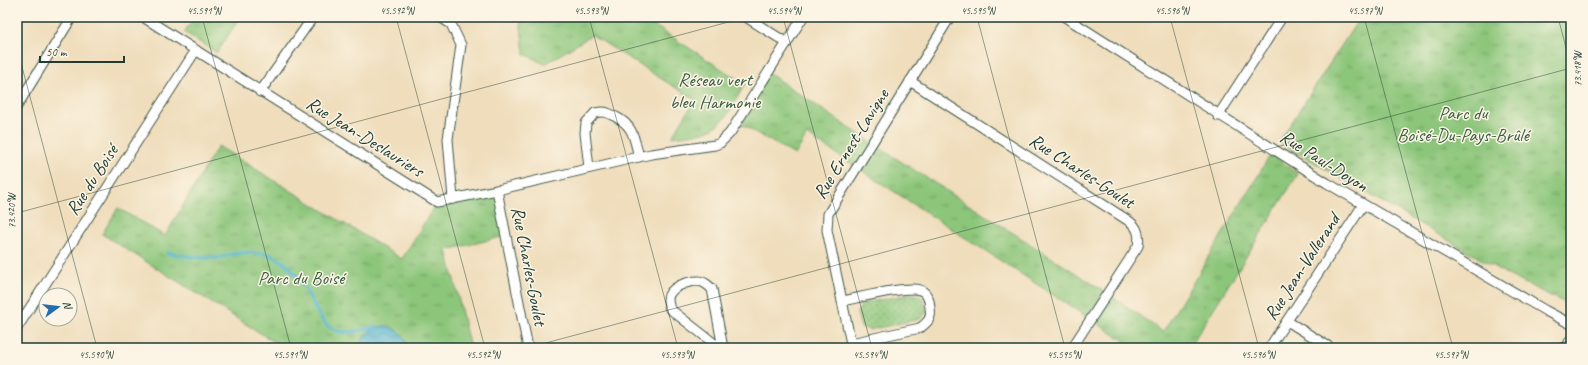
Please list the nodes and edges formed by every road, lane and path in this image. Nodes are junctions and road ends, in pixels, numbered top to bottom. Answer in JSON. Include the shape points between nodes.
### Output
{"nodes":[{"id":1,"x":72,"y":17,"type":"edge"},
{"id":2,"x":143,"y":17,"type":"edge"},
{"id":3,"x":313,"y":17,"type":"edge"},
{"id":4,"x":440,"y":17,"type":"edge"},
{"id":5,"x":746,"y":17,"type":"edge"},
{"id":6,"x":803,"y":17,"type":"edge"},
{"id":7,"x":950,"y":17,"type":"edge"},
{"id":8,"x":1065,"y":17,"type":"edge"},
{"id":9,"x":1282,"y":17,"type":"edge"},
{"id":10,"x":787,"y":43,"type":"junction"},
{"id":11,"x":196,"y":50,"type":"junction"},
{"id":12,"x":910,"y":81,"type":"junction"},
{"id":13,"x":260,"y":92,"type":"junction"},
{"id":14,"x":17,"y":106,"type":"edge"},
{"id":15,"x":1218,"y":116,"type":"junction"},
{"id":16,"x":639,"y":157,"type":"junction"},
{"id":17,"x":589,"y":168,"type":"junction"},
{"id":18,"x":497,"y":190,"type":"junction"},
{"id":19,"x":454,"y":199,"type":"junction"},
{"id":20,"x":1363,"y":205,"type":"junction"},
{"id":21,"x":842,"y":301,"type":"junction"},
{"id":22,"x":1287,"y":321,"type":"junction"},
{"id":23,"x":1571,"y":324,"type":"edge"},
{"id":24,"x":17,"y":328,"type":"edge"},
{"id":25,"x":1571,"y":339,"type":"edge"},
{"id":26,"x":852,"y":346,"type":"edge"},
{"id":27,"x":528,"y":348,"type":"edge"},
{"id":28,"x":720,"y":348,"type":"edge"},
{"id":29,"x":723,"y":348,"type":"edge"},
{"id":30,"x":1072,"y":348,"type":"edge"},
{"id":31,"x":1270,"y":348,"type":"edge"},
{"id":32,"x":1331,"y":348,"type":"edge"},
{"id":33,"x":1566,"y":348,"type":"edge"}],
"edges":[{"from":1,"to":14,"type":"street"},
{"from":2,"to":11,"type":"street","name":"Rue Jean-Deslauriers"},
{"from":3,"to":13,"type":"street"},
{"from":4,"to":19,"type":"street","name":"Rue Jean-Deslauriers","via":[[451,24],[461,45],[448,139]]},
{"from":5,"to":10,"type":"street"},
{"from":6,"to":10,"type":"street","name":"Rue Jean-Deslauriers"},
{"from":7,"to":12,"type":"street","name":"Rue Ernest-Lavigne"},
{"from":8,"to":15,"type":"street","name":"Rue Paul-Doyon"},
{"from":9,"to":15,"type":"street"},
{"from":10,"to":16,"type":"street","name":"Rue Jean-Deslauriers","via":[[730,133],[720,143],[710,147]]},
{"from":11,"to":13,"type":"street","name":"Rue Jean-Deslauriers"},
{"from":11,"to":24,"type":"street","name":"Rue du Boisé"},
{"from":12,"to":21,"type":"street","name":"Rue Ernest-Lavigne","via":[[828,214],[827,230]]},
{"from":12,"to":30,"type":"street","name":"Rue Charles-Goulet","via":[[1134,224],[1138,230],[1138,246]]},
{"from":13,"to":19,"type":"street","name":"Rue Jean-Deslauriers","via":[[437,202]]},
{"from":15,"to":20,"type":"street","name":"Rue Paul-Doyon"},
{"from":16,"to":17,"type":"street","name":"Rue Jean-Deslauriers"},
{"from":16,"to":17,"type":"street","via":[[632,133],[625,122],[604,111],[594,113],[586,123],[585,133]]},
{"from":17,"to":18,"type":"street","name":"Rue Jean-Deslauriers"},
{"from":18,"to":19,"type":"street","name":"Rue Jean-Deslauriers"},
{"from":18,"to":27,"type":"street","name":"Rue Charles-Goulet"},
{"from":20,"to":22,"type":"street","name":"Rue Jean-Vallerand"},
{"from":20,"to":23,"type":"street","name":"Rue Paul-Doyon"},
{"from":21,"to":26,"type":"street","name":"Rue Ernest-Lavigne"},
{"from":21,"to":26,"type":"street","name":"Rue Ernest-Lavigne","via":[[908,288],[924,292],[930,306],[931,317],[920,328]]},
{"from":22,"to":31,"type":"street","name":"Rue Jean-Vallerand"},
{"from":22,"to":32,"type":"street"},
{"from":25,"to":33,"type":"street"},
{"from":28,"to":29,"type":"street","via":[[670,309],[668,300],[677,286],[698,281],[712,289]]}]}
